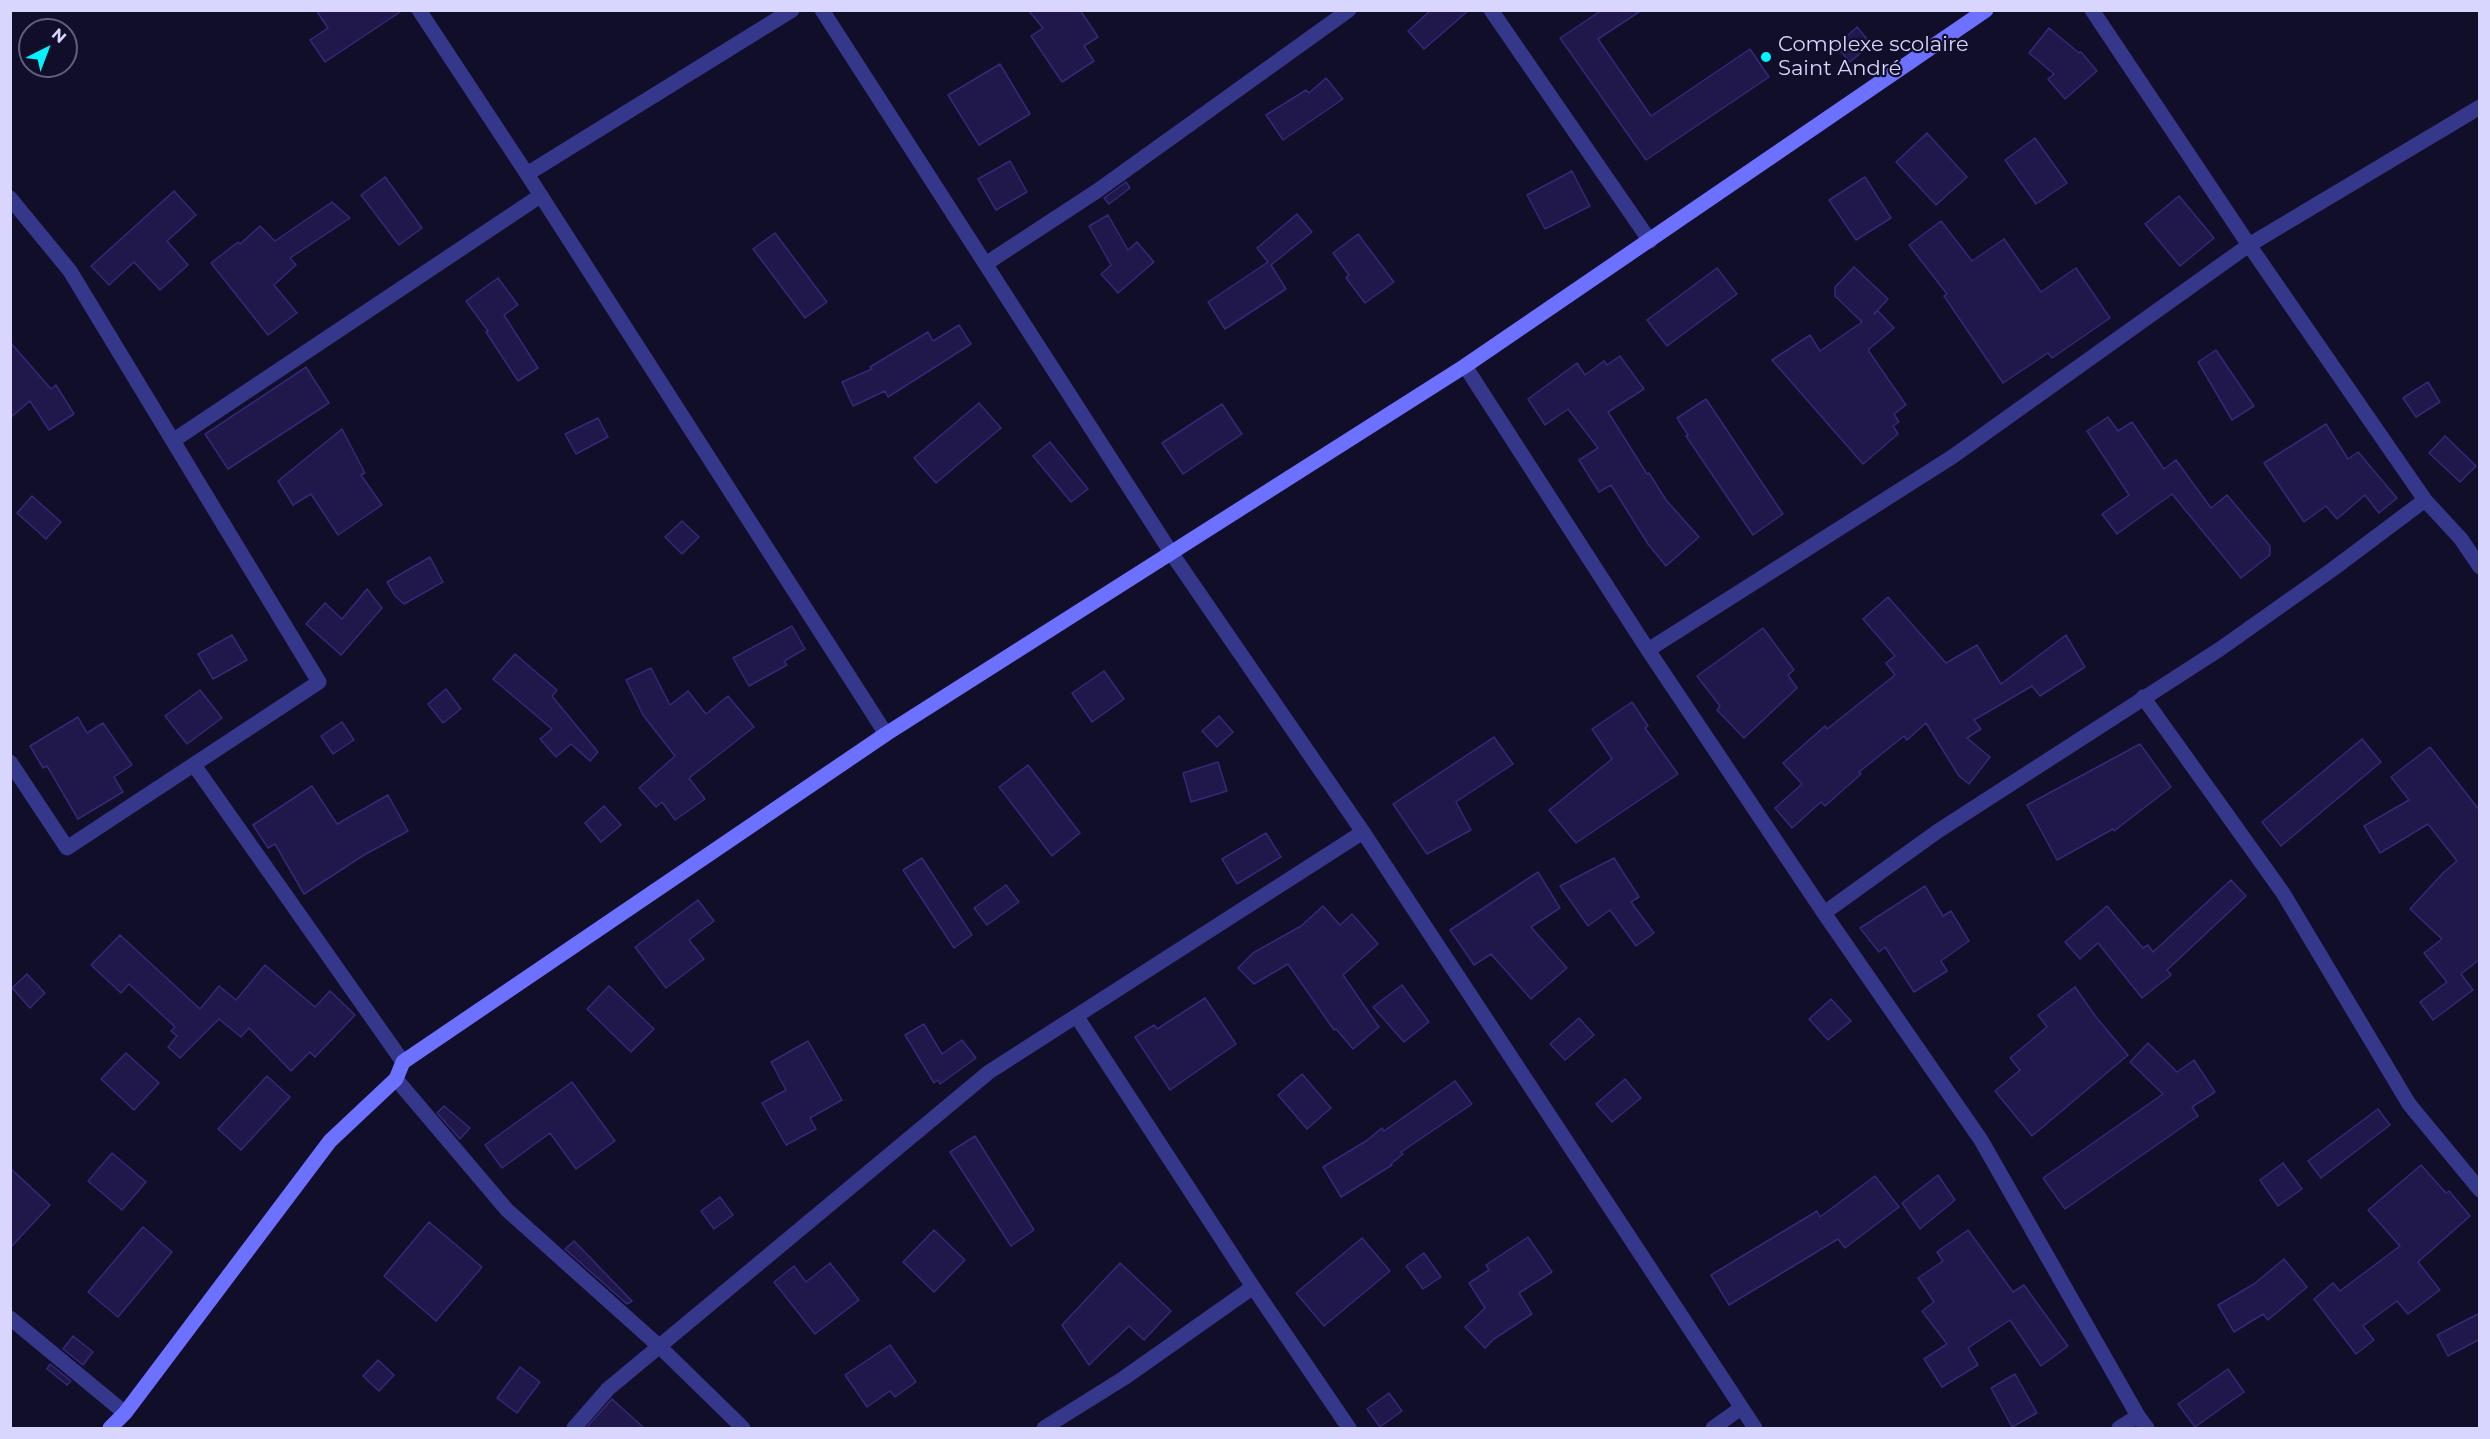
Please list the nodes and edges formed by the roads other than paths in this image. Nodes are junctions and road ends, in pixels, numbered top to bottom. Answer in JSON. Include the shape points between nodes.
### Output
{"nodes":[{"id":1,"x":419,"y":10,"type":"edge"},
{"id":2,"x":792,"y":10,"type":"edge"},
{"id":3,"x":822,"y":10,"type":"edge"},
{"id":4,"x":1349,"y":10,"type":"edge"},
{"id":5,"x":1491,"y":10,"type":"edge"},
{"id":6,"x":1986,"y":10,"type":"edge"},
{"id":7,"x":2092,"y":10,"type":"edge"},
{"id":8,"x":2480,"y":107,"type":"edge"},
{"id":9,"x":527,"y":174,"type":"junction"},
{"id":10,"x":540,"y":196,"type":"junction"},
{"id":11,"x":10,"y":198,"type":"edge"},
{"id":12,"x":1650,"y":241,"type":"junction"},
{"id":13,"x":2249,"y":245,"type":"junction"},
{"id":14,"x":987,"y":263,"type":"junction"},
{"id":15,"x":1465,"y":366,"type":"junction"},
{"id":16,"x":174,"y":440,"type":"junction"},
{"id":17,"x":2425,"y":500,"type":"junction"},
{"id":18,"x":1172,"y":554,"type":"junction"},
{"id":19,"x":2480,"y":567,"type":"edge"},
{"id":20,"x":1648,"y":650,"type":"junction"},
{"id":21,"x":2143,"y":697,"type":"junction"},
{"id":22,"x":886,"y":734,"type":"junction"},
{"id":23,"x":10,"y":762,"type":"edge"},
{"id":24,"x":194,"y":765,"type":"junction"},
{"id":25,"x":1363,"y":832,"type":"junction"},
{"id":26,"x":1824,"y":913,"type":"junction"},
{"id":27,"x":1077,"y":1017,"type":"junction"},
{"id":28,"x":403,"y":1062,"type":"junction"},
{"id":29,"x":396,"y":1079,"type":"junction"},
{"id":30,"x":2480,"y":1190,"type":"edge"},
{"id":31,"x":1253,"y":1287,"type":"junction"},
{"id":32,"x":10,"y":1318,"type":"edge"},
{"id":33,"x":660,"y":1347,"type":"junction"},
{"id":34,"x":1741,"y":1408,"type":"junction"},
{"id":35,"x":125,"y":1413,"type":"junction"},
{"id":36,"x":2142,"y":1422,"type":"edge"},
{"id":37,"x":110,"y":1428,"type":"edge"},
{"id":38,"x":574,"y":1428,"type":"edge"},
{"id":39,"x":743,"y":1428,"type":"edge"},
{"id":40,"x":1044,"y":1428,"type":"edge"},
{"id":41,"x":1349,"y":1428,"type":"edge"},
{"id":42,"x":1713,"y":1428,"type":"edge"},
{"id":43,"x":1755,"y":1428,"type":"edge"},
{"id":44,"x":2119,"y":1428,"type":"edge"}],
"edges":[{"from":1,"to":9,"type":"street"},
{"from":2,"to":9,"type":"street"},
{"from":3,"to":14,"type":"street"},
{"from":4,"to":14,"type":"street","via":[[1097,190]]},
{"from":5,"to":12,"type":"street"},
{"from":6,"to":12,"type":"street"},
{"from":7,"to":13,"type":"street"},
{"from":8,"to":13,"type":"street"},
{"from":9,"to":10,"type":"street"},
{"from":10,"to":16,"type":"street"},
{"from":10,"to":22,"type":"street"},
{"from":11,"to":16,"type":"street","via":[[70,271]]},
{"from":12,"to":15,"type":"street"},
{"from":13,"to":17,"type":"street"},
{"from":13,"to":20,"type":"street","via":[[1952,457]]},
{"from":14,"to":18,"type":"street"},
{"from":15,"to":18,"type":"street"},
{"from":15,"to":20,"type":"street"},
{"from":16,"to":24,"type":"street","via":[[320,682]]},
{"from":17,"to":19,"type":"street","via":[[2461,539]]},
{"from":17,"to":21,"type":"street","via":[[2230,642]]},
{"from":18,"to":22,"type":"street"},
{"from":18,"to":25,"type":"street"},
{"from":20,"to":26,"type":"street"},
{"from":21,"to":26,"type":"street","via":[[1938,831]]},
{"from":21,"to":30,"type":"street","via":[[2283,893],[2409,1104]]},
{"from":22,"to":28,"type":"street"},
{"from":23,"to":24,"type":"street","via":[[67,848]]},
{"from":24,"to":28,"type":"street"},
{"from":25,"to":27,"type":"street"},
{"from":25,"to":34,"type":"street"},
{"from":26,"to":36,"type":"street","via":[[1981,1140]]},
{"from":27,"to":31,"type":"street"},
{"from":27,"to":33,"type":"street","via":[[989,1072]]},
{"from":28,"to":29,"type":"street"},
{"from":29,"to":33,"type":"street","via":[[507,1210]]},
{"from":29,"to":35,"type":"street","via":[[330,1141]]},
{"from":31,"to":40,"type":"street","via":[[1124,1378]]},
{"from":31,"to":41,"type":"street"},
{"from":32,"to":35,"type":"street"},
{"from":33,"to":38,"type":"street","via":[[608,1389]]},
{"from":33,"to":39,"type":"street"},
{"from":34,"to":42,"type":"street"},
{"from":34,"to":43,"type":"street"},
{"from":35,"to":37,"type":"street"},
{"from":36,"to":44,"type":"street"}]}
